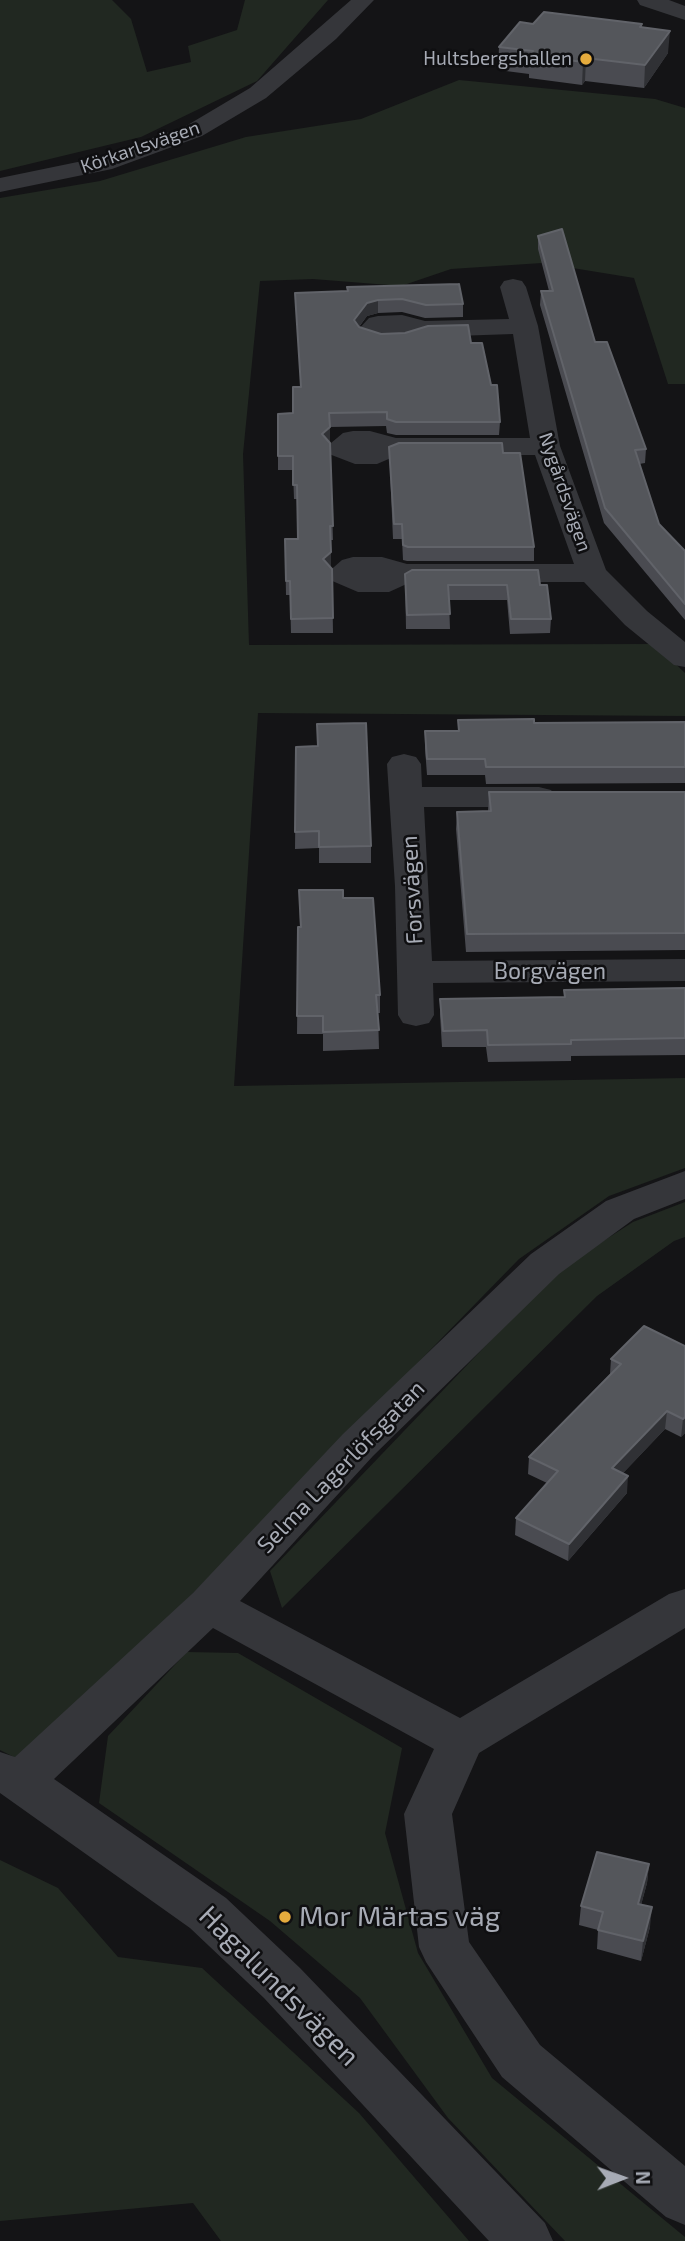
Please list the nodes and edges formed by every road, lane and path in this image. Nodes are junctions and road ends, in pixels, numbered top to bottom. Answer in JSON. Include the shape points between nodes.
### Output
{"nodes":[{"id":1,"x":363,"y":0,"type":"edge"},
{"id":2,"x":660,"y":1,"type":"edge"},
{"id":3,"x":685,"y":13,"type":"edge"},
{"id":4,"x":0,"y":185,"type":"edge"},
{"id":5,"x":513,"y":286,"type":"dead end"},
{"id":6,"x":525,"y":326,"type":"junction"},
{"id":7,"x":424,"y":329,"type":"edge"},
{"id":8,"x":546,"y":446,"type":"junction"},
{"id":9,"x":393,"y":447,"type":"edge"},
{"id":10,"x":405,"y":573,"type":"edge"},
{"id":11,"x":592,"y":573,"type":"junction"},
{"id":12,"x":685,"y":658,"type":"edge"},
{"id":13,"x":574,"y":796,"type":"edge"},
{"id":14,"x":685,"y":970,"type":"edge"},
{"id":15,"x":416,"y":972,"type":"junction"},
{"id":16,"x":416,"y":1015,"type":"dead end"},
{"id":17,"x":685,"y":1184,"type":"edge"},
{"id":18,"x":209,"y":1605,"type":"junction"},
{"id":19,"x":685,"y":1606,"type":"edge"},
{"id":20,"x":461,"y":1741,"type":"junction"},
{"id":21,"x":10,"y":1776,"type":"edge"},
{"id":22,"x":685,"y":2200,"type":"edge"},
{"id":23,"x":525,"y":2241,"type":"edge"}],
"edges":[{"from":1,"to":4,"type":"street","name":"Körkarlsvägen","via":[[258,93],[194,131],[103,164]]},
{"from":2,"to":3,"type":"street"},
{"from":5,"to":6,"type":"street","name":"Nygårdsvägen"},
{"from":6,"to":7,"type":"street"},
{"from":6,"to":8,"type":"street","name":"Nygårdsvägen"},
{"from":8,"to":9,"type":"street"},
{"from":8,"to":11,"type":"street","name":"Nygårdsvägen"},
{"from":10,"to":11,"type":"street"},
{"from":11,"to":12,"type":"street","name":"Nygårdsvägen","via":[[636,618]]},
{"from":13,"to":15,"type":"street","name":"Forsvägen","via":[[406,781]]},
{"from":14,"to":15,"type":"street","name":"Borgvägen"},
{"from":15,"to":16,"type":"street","name":"Forsvägen"},
{"from":17,"to":18,"type":"street","name":"Selma Lagerlöfsgatan","via":[[620,1210],[545,1264],[358,1445]]},
{"from":18,"to":20,"type":"street"},
{"from":18,"to":21,"type":"street","name":"Selma Lagerlöfsgatan"},
{"from":19,"to":20,"type":"street"},
{"from":20,"to":22,"type":"street","via":[[428,1814],[444,1947],[520,2061]]},
{"from":21,"to":23,"type":"street","name":"Hagalundsvägen","via":[[208,1913],[282,1983]]}]}
